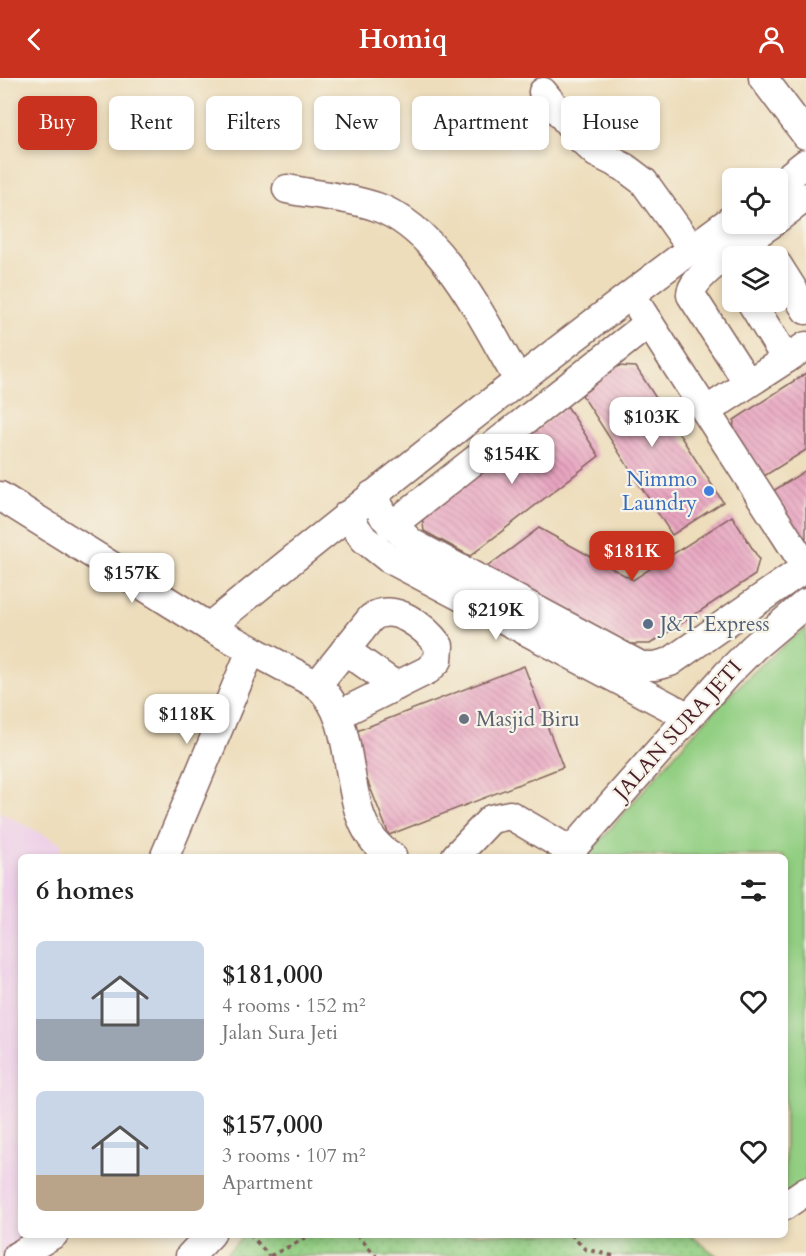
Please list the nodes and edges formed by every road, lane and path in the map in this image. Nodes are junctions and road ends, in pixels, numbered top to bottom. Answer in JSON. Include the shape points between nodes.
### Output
{"nodes":[{"id":1,"x":763,"y":78,"type":"edge"},
{"id":2,"x":543,"y":92,"type":"dead end"},
{"id":3,"x":806,"y":135,"type":"edge"},
{"id":4,"x":804,"y":169,"type":"edge"},
{"id":5,"x":788,"y":179,"type":"edge"},
{"id":6,"x":287,"y":189,"type":"dead end"},
{"id":7,"x":806,"y":197,"type":"edge"},
{"id":8,"x":788,"y":215,"type":"edge"},
{"id":9,"x":722,"y":226,"type":"edge"},
{"id":10,"x":768,"y":234,"type":"edge"},
{"id":11,"x":752,"y":246,"type":"edge"},
{"id":12,"x":692,"y":249,"type":"junction"},
{"id":13,"x":722,"y":267,"type":"edge"},
{"id":14,"x":788,"y":281,"type":"edge"},
{"id":15,"x":630,"y":294,"type":"junction"},
{"id":16,"x":806,"y":309,"type":"edge"},
{"id":17,"x":760,"y":312,"type":"edge"},
{"id":18,"x":649,"y":323,"type":"junction"},
{"id":19,"x":796,"y":352,"type":"edge"},
{"id":20,"x":519,"y":381,"type":"junction"},
{"id":21,"x":748,"y":383,"type":"junction"},
{"id":22,"x":706,"y":411,"type":"junction"},
{"id":23,"x":372,"y":495,"type":"junction"},
{"id":24,"x":0,"y":496,"type":"edge"},
{"id":25,"x":347,"y":515,"type":"junction"},
{"id":26,"x":391,"y":526,"type":"junction"},
{"id":27,"x":806,"y":567,"type":"edge"},
{"id":28,"x":801,"y":606,"type":"edge"},
{"id":29,"x":209,"y":627,"type":"junction"},
{"id":30,"x":345,"y":650,"type":"junction"},
{"id":31,"x":251,"y":651,"type":"junction"},
{"id":32,"x":317,"y":685,"type":"junction"},
{"id":33,"x":396,"y":686,"type":"junction"},
{"id":34,"x":338,"y":715,"type":"junction"},
{"id":35,"x":689,"y":717,"type":"junction"},
{"id":36,"x":166,"y":854,"type":"edge"},
{"id":37,"x":390,"y":854,"type":"edge"},
{"id":38,"x":458,"y":854,"type":"edge"},
{"id":39,"x":568,"y":854,"type":"edge"},
{"id":40,"x":806,"y":1191,"type":"edge"},
{"id":41,"x":788,"y":1203,"type":"edge"},
{"id":42,"x":47,"y":1238,"type":"edge"},
{"id":43,"x":207,"y":1238,"type":"edge"},
{"id":44,"x":253,"y":1238,"type":"edge"},
{"id":45,"x":306,"y":1238,"type":"edge"},
{"id":46,"x":360,"y":1238,"type":"edge"},
{"id":47,"x":575,"y":1238,"type":"edge"},
{"id":48,"x":17,"y":1256,"type":"edge"},
{"id":49,"x":190,"y":1256,"type":"edge"},
{"id":50,"x":269,"y":1256,"type":"edge"},
{"id":51,"x":376,"y":1256,"type":"edge"},
{"id":52,"x":613,"y":1256,"type":"edge"}],
"edges":[{"from":1,"to":3,"type":"street"},
{"from":2,"to":12,"type":"street","via":[[596,153],[630,170],[644,182]]},
{"from":4,"to":5,"type":"street"},
{"from":6,"to":20,"type":"street","via":[[374,206],[414,227],[442,256]]},
{"from":7,"to":8,"type":"street"},
{"from":9,"to":12,"type":"street"},
{"from":10,"to":11,"type":"street"},
{"from":12,"to":15,"type":"street"},
{"from":13,"to":21,"type":"street","via":[[695,281],[691,295]]},
{"from":14,"to":16,"type":"street"},
{"from":15,"to":18,"type":"street"},
{"from":15,"to":20,"type":"street"},
{"from":17,"to":19,"type":"street"},
{"from":18,"to":22,"type":"street"},
{"from":18,"to":26,"type":"street"},
{"from":19,"to":21,"type":"street"},
{"from":20,"to":23,"type":"street"},
{"from":21,"to":22,"type":"street"},
{"from":22,"to":27,"type":"street"},
{"from":23,"to":25,"type":"street"},
{"from":23,"to":26,"type":"street"},
{"from":24,"to":29,"type":"street"},
{"from":25,"to":29,"type":"street"},
{"from":25,"to":35,"type":"street","via":[[364,539],[388,558]]},
{"from":26,"to":27,"type":"street","via":[[412,543],[641,666],[670,662]]},
{"from":28,"to":35,"type":"street","name":"JALAN SURA JETI","via":[[754,646]]},
{"from":29,"to":31,"type":"street"},
{"from":30,"to":32,"type":"street"},
{"from":30,"to":33,"type":"street"},
{"from":30,"to":33,"type":"street","via":[[378,613],[388,611],[430,635],[439,646],[438,660],[428,670]]},
{"from":31,"to":32,"type":"street"},
{"from":31,"to":36,"type":"street"},
{"from":32,"to":34,"type":"street","via":[[334,703]]},
{"from":33,"to":34,"type":"street"},
{"from":34,"to":37,"type":"street","via":[[361,816],[375,841]]},
{"from":35,"to":39,"type":"street","name":"JALAN SURA JETI"},
{"from":38,"to":39,"type":"street","via":[[491,819],[510,815]]},
{"from":40,"to":41,"type":"street"},
{"from":42,"to":48,"type":"street"},
{"from":43,"to":49,"type":"street"},
{"from":44,"to":50,"type":"path"},
{"from":45,"to":50,"type":"path"},
{"from":46,"to":51,"type":"path"},
{"from":47,"to":52,"type":"path","via":[[585,1249]]}]}
